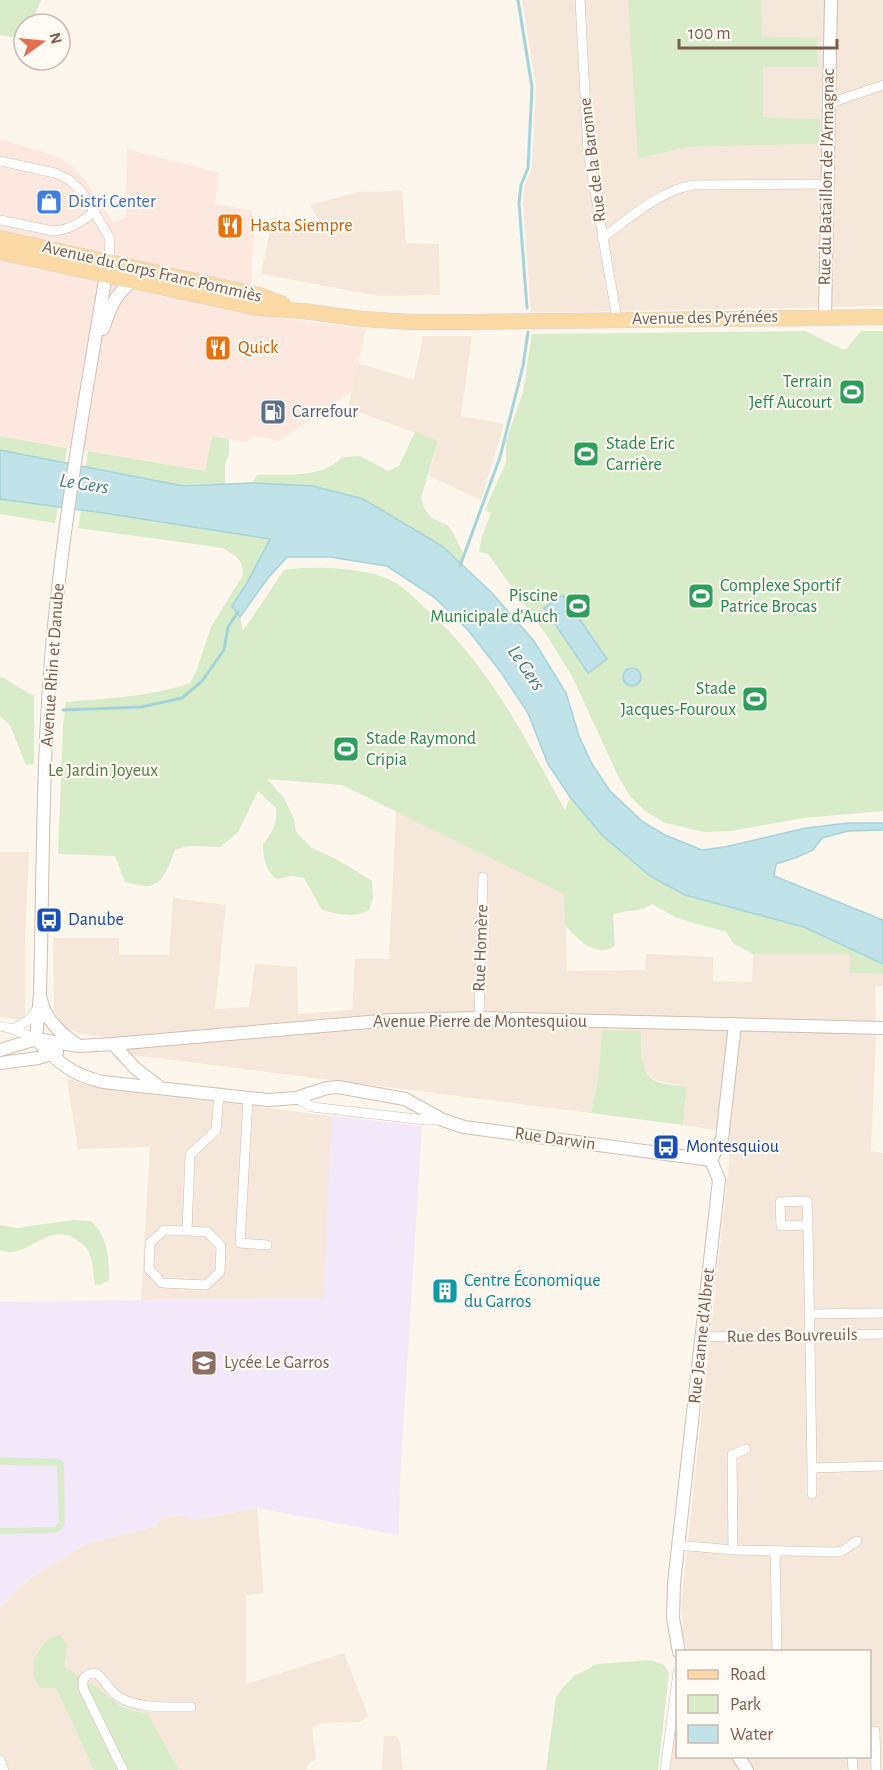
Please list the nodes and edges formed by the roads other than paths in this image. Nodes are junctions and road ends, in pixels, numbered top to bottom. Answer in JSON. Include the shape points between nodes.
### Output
{"nodes":[{"id":1,"x":580,"y":0,"type":"edge"},
{"id":2,"x":831,"y":0,"type":"edge"},
{"id":3,"x":883,"y":85,"type":"edge"},
{"id":4,"x":828,"y":104,"type":"junction"},
{"id":5,"x":0,"y":161,"type":"edge"},
{"id":6,"x":827,"y":184,"type":"junction"},
{"id":7,"x":94,"y":212,"type":"junction"},
{"id":8,"x":0,"y":220,"type":"edge"},
{"id":9,"x":0,"y":238,"type":"edge"},
{"id":10,"x":602,"y":238,"type":"junction"},
{"id":11,"x":0,"y":252,"type":"edge"},
{"id":12,"x":107,"y":268,"type":"junction"},
{"id":13,"x":134,"y":281,"type":"junction"},
{"id":14,"x":303,"y":311,"type":"junction"},
{"id":15,"x":825,"y":317,"type":"junction"},
{"id":16,"x":883,"y":317,"type":"edge"},
{"id":17,"x":617,"y":319,"type":"junction"},
{"id":18,"x":528,"y":320,"type":"joint"},
{"id":19,"x":92,"y":361,"type":"junction"},
{"id":20,"x":483,"y":877,"type":"dead end"},
{"id":21,"x":39,"y":1000,"type":"junction"},
{"id":22,"x":479,"y":1018,"type":"junction"},
{"id":23,"x":735,"y":1024,"type":"junction"},
{"id":24,"x":0,"y":1026,"type":"edge"},
{"id":25,"x":883,"y":1028,"type":"edge"},
{"id":26,"x":13,"y":1029,"type":"junction"},
{"id":27,"x":41,"y":1040,"type":"junction"},
{"id":28,"x":113,"y":1044,"type":"junction"},
{"id":29,"x":79,"y":1046,"type":"junction"},
{"id":30,"x":0,"y":1050,"type":"edge"},
{"id":31,"x":51,"y":1054,"type":"junction"},
{"id":32,"x":0,"y":1063,"type":"edge"},
{"id":33,"x":161,"y":1088,"type":"junction"},
{"id":34,"x":219,"y":1094,"type":"junction"},
{"id":35,"x":248,"y":1098,"type":"junction"},
{"id":36,"x":297,"y":1098,"type":"junction"},
{"id":37,"x":442,"y":1120,"type":"junction"},
{"id":38,"x":711,"y":1161,"type":"junction"},
{"id":39,"x":808,"y":1226,"type":"dead end"},
{"id":40,"x":187,"y":1231,"type":"junction"},
{"id":41,"x":267,"y":1245,"type":"dead end"},
{"id":42,"x":883,"y":1313,"type":"edge"},
{"id":43,"x":809,"y":1314,"type":"junction"},
{"id":44,"x":883,"y":1334,"type":"edge"},
{"id":45,"x":810,"y":1335,"type":"junction"},
{"id":46,"x":702,"y":1337,"type":"junction"},
{"id":47,"x":746,"y":1449,"type":"dead end"},
{"id":48,"x":883,"y":1466,"type":"edge"},
{"id":49,"x":812,"y":1468,"type":"junction"},
{"id":50,"x":812,"y":1494,"type":"dead end"},
{"id":51,"x":857,"y":1541,"type":"dead end"},
{"id":52,"x":678,"y":1545,"type":"junction"},
{"id":53,"x":733,"y":1550,"type":"junction"},
{"id":54,"x":775,"y":1551,"type":"junction"},
{"id":55,"x":679,"y":1650,"type":"edge"},
{"id":56,"x":777,"y":1650,"type":"edge"},
{"id":57,"x":676,"y":1687,"type":"edge"},
{"id":58,"x":190,"y":1707,"type":"dead end"},
{"id":59,"x":876,"y":1731,"type":"edge"},
{"id":60,"x":123,"y":1770,"type":"edge"},
{"id":61,"x":665,"y":1770,"type":"edge"},
{"id":62,"x":876,"y":1770,"type":"edge"}],
"edges":[{"from":1,"to":10,"type":"street","name":"Rue de la Baronne","via":[[588,151]]},
{"from":2,"to":4,"type":"street","name":"Rue du Bataillon de l'Armagnac"},
{"from":3,"to":4,"type":"street"},
{"from":4,"to":6,"type":"street","name":"Rue du Bataillon de l'Armagnac"},
{"from":5,"to":7,"type":"street","via":[[69,179]]},
{"from":6,"to":10,"type":"street","via":[[681,187],[666,193]]},
{"from":6,"to":15,"type":"street","name":"Rue du Bataillon de l'Armagnac"},
{"from":7,"to":8,"type":"street","via":[[60,231]]},
{"from":7,"to":12,"type":"street","via":[[110,239]]},
{"from":9,"to":12,"type":"main road","name":"Avenue du Corps Franc Pommiès"},
{"from":10,"to":17,"type":"street","name":"Rue de la Baronne"},
{"from":11,"to":12,"type":"main road","name":"Avenue du Corps Franc Pommiès"},
{"from":12,"to":13,"type":"main road","name":"Avenue du Corps Franc Pommiès"},
{"from":12,"to":14,"type":"main road","name":"Avenue du Corps Franc Pommiès","via":[[259,295]]},
{"from":12,"to":19,"type":"street","name":"Avenue Rhin et Danube"},
{"from":13,"to":14,"type":"main road","name":"Avenue du Corps Franc Pommiès","via":[[258,308]]},
{"from":13,"to":19,"type":"street","name":"Avenue Rhin et Danube","via":[[119,291],[112,304]]},
{"from":14,"to":18,"type":"main road","name":"Avenue du Corps Franc Pommiès","via":[[412,322]]},
{"from":15,"to":16,"type":"main road","name":"Avenue des Pyrénées"},
{"from":15,"to":17,"type":"main road","name":"Avenue des Pyrénées"},
{"from":17,"to":18,"type":"main road","name":"Avenue des Pyrénées"},
{"from":19,"to":21,"type":"street","name":"Avenue Rhin et Danube","via":[[65,528],[51,659]]},
{"from":20,"to":22,"type":"street","name":"Rue Homère"},
{"from":21,"to":26,"type":"street","via":[[30,1019]]},
{"from":21,"to":27,"type":"street","name":"Avenue Rhin et Danube"},
{"from":21,"to":29,"type":"street","via":[[54,1025]]},
{"from":22,"to":23,"type":"street","name":"Avenue Pierre de Montesquiou"},
{"from":22,"to":28,"type":"street","name":"Avenue Pierre de Montesquiou","via":[[392,1020]]},
{"from":23,"to":25,"type":"street","name":"Avenue Pierre de Montesquiou"},
{"from":23,"to":38,"type":"street","via":[[722,1139]]},
{"from":24,"to":26,"type":"street","name":"Avenue Pierre de Montesquiou"},
{"from":26,"to":27,"type":"street","name":"Avenue Pierre de Montesquiou"},
{"from":27,"to":29,"type":"street","name":"Avenue Pierre de Montesquiou"},
{"from":27,"to":30,"type":"street"},
{"from":27,"to":31,"type":"street"},
{"from":28,"to":29,"type":"street","name":"Avenue Pierre de Montesquiou"},
{"from":28,"to":33,"type":"street"},
{"from":29,"to":31,"type":"street","name":"Avenue Pierre de Montesquiou"},
{"from":31,"to":32,"type":"street"},
{"from":31,"to":33,"type":"street","via":[[72,1072],[88,1079]]},
{"from":33,"to":34,"type":"street"},
{"from":34,"to":35,"type":"street"},
{"from":34,"to":40,"type":"street","via":[[216,1130],[190,1155]]},
{"from":35,"to":36,"type":"street"},
{"from":35,"to":41,"type":"street","via":[[240,1243]]},
{"from":36,"to":37,"type":"street","via":[[312,1107]]},
{"from":36,"to":37,"type":"street","name":"Rue Darwin","via":[[327,1088],[348,1089],[405,1099]]},
{"from":37,"to":38,"type":"street","name":"Rue Darwin","via":[[464,1127]]},
{"from":38,"to":46,"type":"street","name":"Rue Jeanne d'Albret","via":[[719,1180]]},
{"from":39,"to":43,"type":"street"},
{"from":40,"to":40,"type":"street","via":[[165,1230],[150,1243],[149,1269],[162,1283],[205,1286],[220,1272],[221,1246],[207,1232]]},
{"from":42,"to":43,"type":"street","name":"Rue des Bouvreuils"},
{"from":43,"to":45,"type":"street"},
{"from":44,"to":45,"type":"street","name":"Rue des Bouvreuils"},
{"from":45,"to":46,"type":"street","name":"Rue des Bouvreuils"},
{"from":45,"to":49,"type":"street"},
{"from":46,"to":52,"type":"street","name":"Rue Jeanne d'Albret"},
{"from":47,"to":53,"type":"street","via":[[732,1455]]},
{"from":48,"to":49,"type":"street"},
{"from":49,"to":50,"type":"street"},
{"from":51,"to":54,"type":"street","via":[[842,1551]]},
{"from":52,"to":53,"type":"street"},
{"from":52,"to":55,"type":"street","name":"Rue Jeanne d'Albret","via":[[673,1612]]},
{"from":53,"to":54,"type":"street"},
{"from":54,"to":56,"type":"street"},
{"from":57,"to":61,"type":"street"},
{"from":58,"to":60,"type":"street","via":[[124,1701],[96,1673],[84,1677],[84,1690]]},
{"from":59,"to":62,"type":"street"}]}
